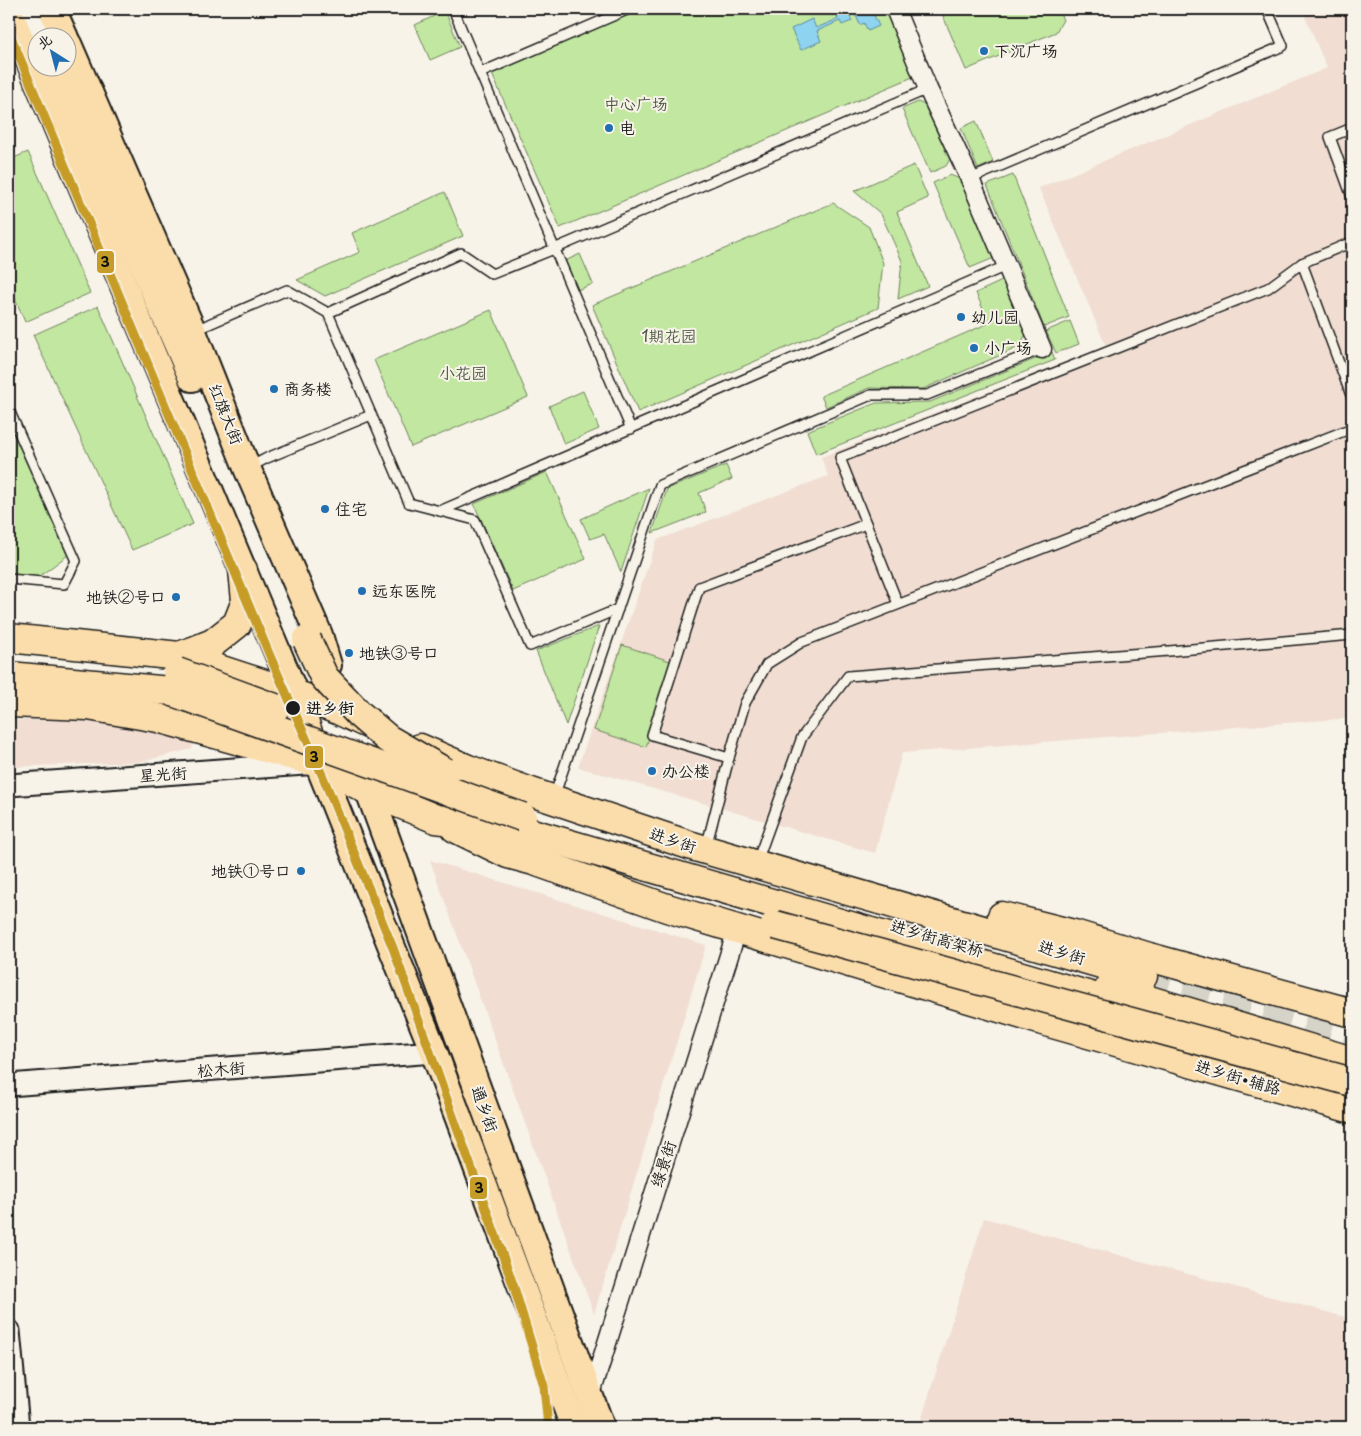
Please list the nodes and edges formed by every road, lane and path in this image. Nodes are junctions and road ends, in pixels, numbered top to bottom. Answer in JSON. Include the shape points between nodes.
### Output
{"nodes":[{"id":1,"x":34,"y":9,"type":"edge"},
{"id":2,"x":52,"y":9,"type":"edge"},
{"id":3,"x":453,"y":9,"type":"edge"},
{"id":4,"x":629,"y":9,"type":"edge"},
{"id":5,"x":895,"y":9,"type":"edge"},
{"id":6,"x":1267,"y":9,"type":"edge"},
{"id":7,"x":9,"y":12,"type":"edge"},
{"id":8,"x":41,"y":28,"type":"edge"},
{"id":9,"x":61,"y":28,"type":"edge"},
{"id":10,"x":78,"y":67,"type":"edge"},
{"id":11,"x":480,"y":73,"type":"junction"},
{"id":12,"x":60,"y":78,"type":"edge"},
{"id":13,"x":928,"y":89,"type":"junction"},
{"id":14,"x":1352,"y":128,"type":"edge"},
{"id":15,"x":970,"y":179,"type":"junction"},
{"id":16,"x":1352,"y":197,"type":"edge"},
{"id":17,"x":1352,"y":242,"type":"edge"},
{"id":18,"x":554,"y":248,"type":"junction"},
{"id":19,"x":1302,"y":263,"type":"junction"},
{"id":20,"x":1006,"y":266,"type":"junction"},
{"id":21,"x":328,"y":313,"type":"junction"},
{"id":22,"x":193,"y":332,"type":"junction"},
{"id":23,"x":1042,"y":349,"type":"joint"},
{"id":24,"x":1352,"y":398,"type":"edge"},
{"id":25,"x":9,"y":410,"type":"edge"},
{"id":26,"x":371,"y":415,"type":"junction"},
{"id":27,"x":1352,"y":428,"type":"edge"},
{"id":28,"x":631,"y":429,"type":"junction"},
{"id":29,"x":247,"y":468,"type":"junction"},
{"id":30,"x":440,"y":511,"type":"junction"},
{"id":31,"x":866,"y":524,"type":"junction"},
{"id":32,"x":243,"y":570,"type":"junction"},
{"id":33,"x":9,"y":579,"type":"edge"},
{"id":34,"x":898,"y":604,"type":"junction"},
{"id":35,"x":618,"y":608,"type":"junction"},
{"id":36,"x":1352,"y":635,"type":"edge"},
{"id":37,"x":9,"y":638,"type":"edge"},
{"id":38,"x":307,"y":640,"type":"joint"},
{"id":39,"x":9,"y":654,"type":"edge"},
{"id":40,"x":179,"y":656,"type":"junction"},
{"id":41,"x":9,"y":676,"type":"edge"},
{"id":42,"x":295,"y":694,"type":"junction"},
{"id":43,"x":9,"y":703,"type":"edge"},
{"id":44,"x":340,"y":711,"type":"junction"},
{"id":45,"x":729,"y":758,"type":"junction"},
{"id":46,"x":318,"y":763,"type":"junction"},
{"id":47,"x":456,"y":771,"type":"junction"},
{"id":48,"x":9,"y":785,"type":"edge"},
{"id":49,"x":557,"y":788,"type":"junction"},
{"id":50,"x":369,"y":791,"type":"junction"},
{"id":51,"x":524,"y":810,"type":"junction"},
{"id":52,"x":436,"y":819,"type":"junction"},
{"id":53,"x":708,"y":840,"type":"junction"},
{"id":54,"x":759,"y":856,"type":"junction"},
{"id":55,"x":534,"y":862,"type":"junction"},
{"id":56,"x":737,"y":930,"type":"junction"},
{"id":57,"x":1071,"y":944,"type":"junction"},
{"id":58,"x":1058,"y":987,"type":"junction"},
{"id":59,"x":1132,"y":1009,"type":"dead end"},
{"id":60,"x":1352,"y":1013,"type":"edge"},
{"id":61,"x":1046,"y":1022,"type":"junction"},
{"id":62,"x":1352,"y":1045,"type":"edge"},
{"id":63,"x":434,"y":1052,"type":"junction"},
{"id":64,"x":1352,"y":1061,"type":"edge"},
{"id":65,"x":1352,"y":1082,"type":"edge"},
{"id":66,"x":9,"y":1085,"type":"edge"},
{"id":67,"x":1352,"y":1109,"type":"edge"},
{"id":68,"x":9,"y":1331,"type":"edge"},
{"id":69,"x":590,"y":1397,"type":"junction"},
{"id":70,"x":18,"y":1427,"type":"edge"},
{"id":71,"x":574,"y":1427,"type":"edge"},
{"id":72,"x":601,"y":1427,"type":"edge"}],
"edges":[{"from":1,"to":8,"type":"main road"},
{"from":2,"to":9,"type":"main road"},
{"from":3,"to":11,"type":"lane"},
{"from":4,"to":11,"type":"lane"},
{"from":5,"to":13,"type":"street"},
{"from":6,"to":15,"type":"lane","via":[[1283,46]]},
{"from":7,"to":32,"type":"main road"},
{"from":10,"to":22,"type":"main road","name":"红旗大街"},
{"from":11,"to":18,"type":"lane"},
{"from":12,"to":38,"type":"main road"},
{"from":13,"to":15,"type":"street"},
{"from":13,"to":18,"type":"lane"},
{"from":14,"to":16,"type":"lane","via":[[1330,137]]},
{"from":15,"to":20,"type":"street"},
{"from":17,"to":19,"type":"lane"},
{"from":18,"to":21,"type":"lane","via":[[492,274],[461,253]]},
{"from":18,"to":28,"type":"lane"},
{"from":19,"to":24,"type":"lane"},
{"from":19,"to":31,"type":"lane","via":[[1268,288],[840,458]]},
{"from":20,"to":23,"type":"street"},
{"from":20,"to":28,"type":"lane"},
{"from":21,"to":22,"type":"lane","via":[[287,290]]},
{"from":21,"to":26,"type":"lane"},
{"from":22,"to":29,"type":"main road","name":"红旗大街"},
{"from":23,"to":35,"type":"lane","via":[[927,395],[871,395],[660,485]]},
{"from":25,"to":33,"type":"lane","via":[[76,561],[64,584]]},
{"from":26,"to":29,"type":"lane"},
{"from":26,"to":30,"type":"lane","via":[[409,503]]},
{"from":27,"to":34,"type":"lane"},
{"from":28,"to":30,"type":"lane"},
{"from":29,"to":44,"type":"main road","name":"红旗大街","via":[[319,636]]},
{"from":30,"to":35,"type":"lane","via":[[475,520],[530,646]]},
{"from":31,"to":34,"type":"lane"},
{"from":31,"to":45,"type":"lane","via":[[699,587],[652,735]]},
{"from":32,"to":40,"type":"highway","via":[[246,601],[237,624],[213,642]]},
{"from":32,"to":42,"type":"main road"},
{"from":34,"to":45,"type":"lane","via":[[802,642],[767,664],[745,703]]},
{"from":35,"to":49,"type":"lane"},
{"from":36,"to":54,"type":"lane","via":[[848,676],[802,737]]},
{"from":37,"to":40,"type":"highway","name":"进乡街"},
{"from":38,"to":47,"type":"highway","bridge":true,"via":[[324,677],[359,714],[388,739]]},
{"from":39,"to":47,"type":"highway","name":"进乡街","bridge":true,"via":[[177,672]]},
{"from":40,"to":42,"type":"highway","name":"进乡街"},
{"from":41,"to":51,"type":"highway","bridge":true,"via":[[170,690]]},
{"from":42,"to":44,"type":"highway","name":"进乡街"},
{"from":42,"to":46,"type":"highway"},
{"from":43,"to":46,"type":"highway","name":"进乡街","via":[[88,706],[158,718]]},
{"from":44,"to":47,"type":"highway","name":"进乡街"},
{"from":44,"to":50,"type":"highway","name":"红旗大街"},
{"from":45,"to":53,"type":"lane"},
{"from":46,"to":48,"type":"street","name":"星光街"},
{"from":46,"to":50,"type":"highway","name":"进乡街"},
{"from":46,"to":63,"type":"main road","name":"通乡街"},
{"from":47,"to":49,"type":"highway","via":[[532,779]]},
{"from":47,"to":51,"type":"highway","name":"进乡街"},
{"from":47,"to":57,"type":"highway","name":"进乡街","via":[[531,792],[692,846]]},
{"from":49,"to":53,"type":"highway"},
{"from":50,"to":52,"type":"highway","name":"进乡街"},
{"from":50,"to":69,"type":"main road","name":"通乡街"},
{"from":51,"to":62,"type":"highway","name":"进乡街高架桥"},
{"from":51,"to":64,"type":"highway","name":"进乡街高架桥"},
{"from":52,"to":55,"type":"highway","via":[[508,854]]},
{"from":52,"to":58,"type":"highway","name":"进乡街","via":[[518,829]]},
{"from":53,"to":54,"type":"highway"},
{"from":54,"to":57,"type":"highway"},
{"from":55,"to":56,"type":"highway","name":"进乡街•辅路"},
{"from":55,"to":65,"type":"highway","bridge":true,"via":[[649,888]]},
{"from":56,"to":61,"type":"highway","name":"进乡街•辅路"},
{"from":56,"to":69,"type":"street","name":"绿景街"},
{"from":57,"to":60,"type":"highway","name":"进乡街","via":[[1146,966]]},
{"from":58,"to":59,"type":"highway","name":"进乡街"},
{"from":58,"to":61,"type":"highway"},
{"from":61,"to":67,"type":"highway","name":"进乡街•辅路"},
{"from":63,"to":66,"type":"street","name":"松木街"},
{"from":63,"to":71,"type":"main road","name":"通乡街"},
{"from":68,"to":70,"type":"street"},
{"from":69,"to":72,"type":"main road","name":"通乡街"}]}
